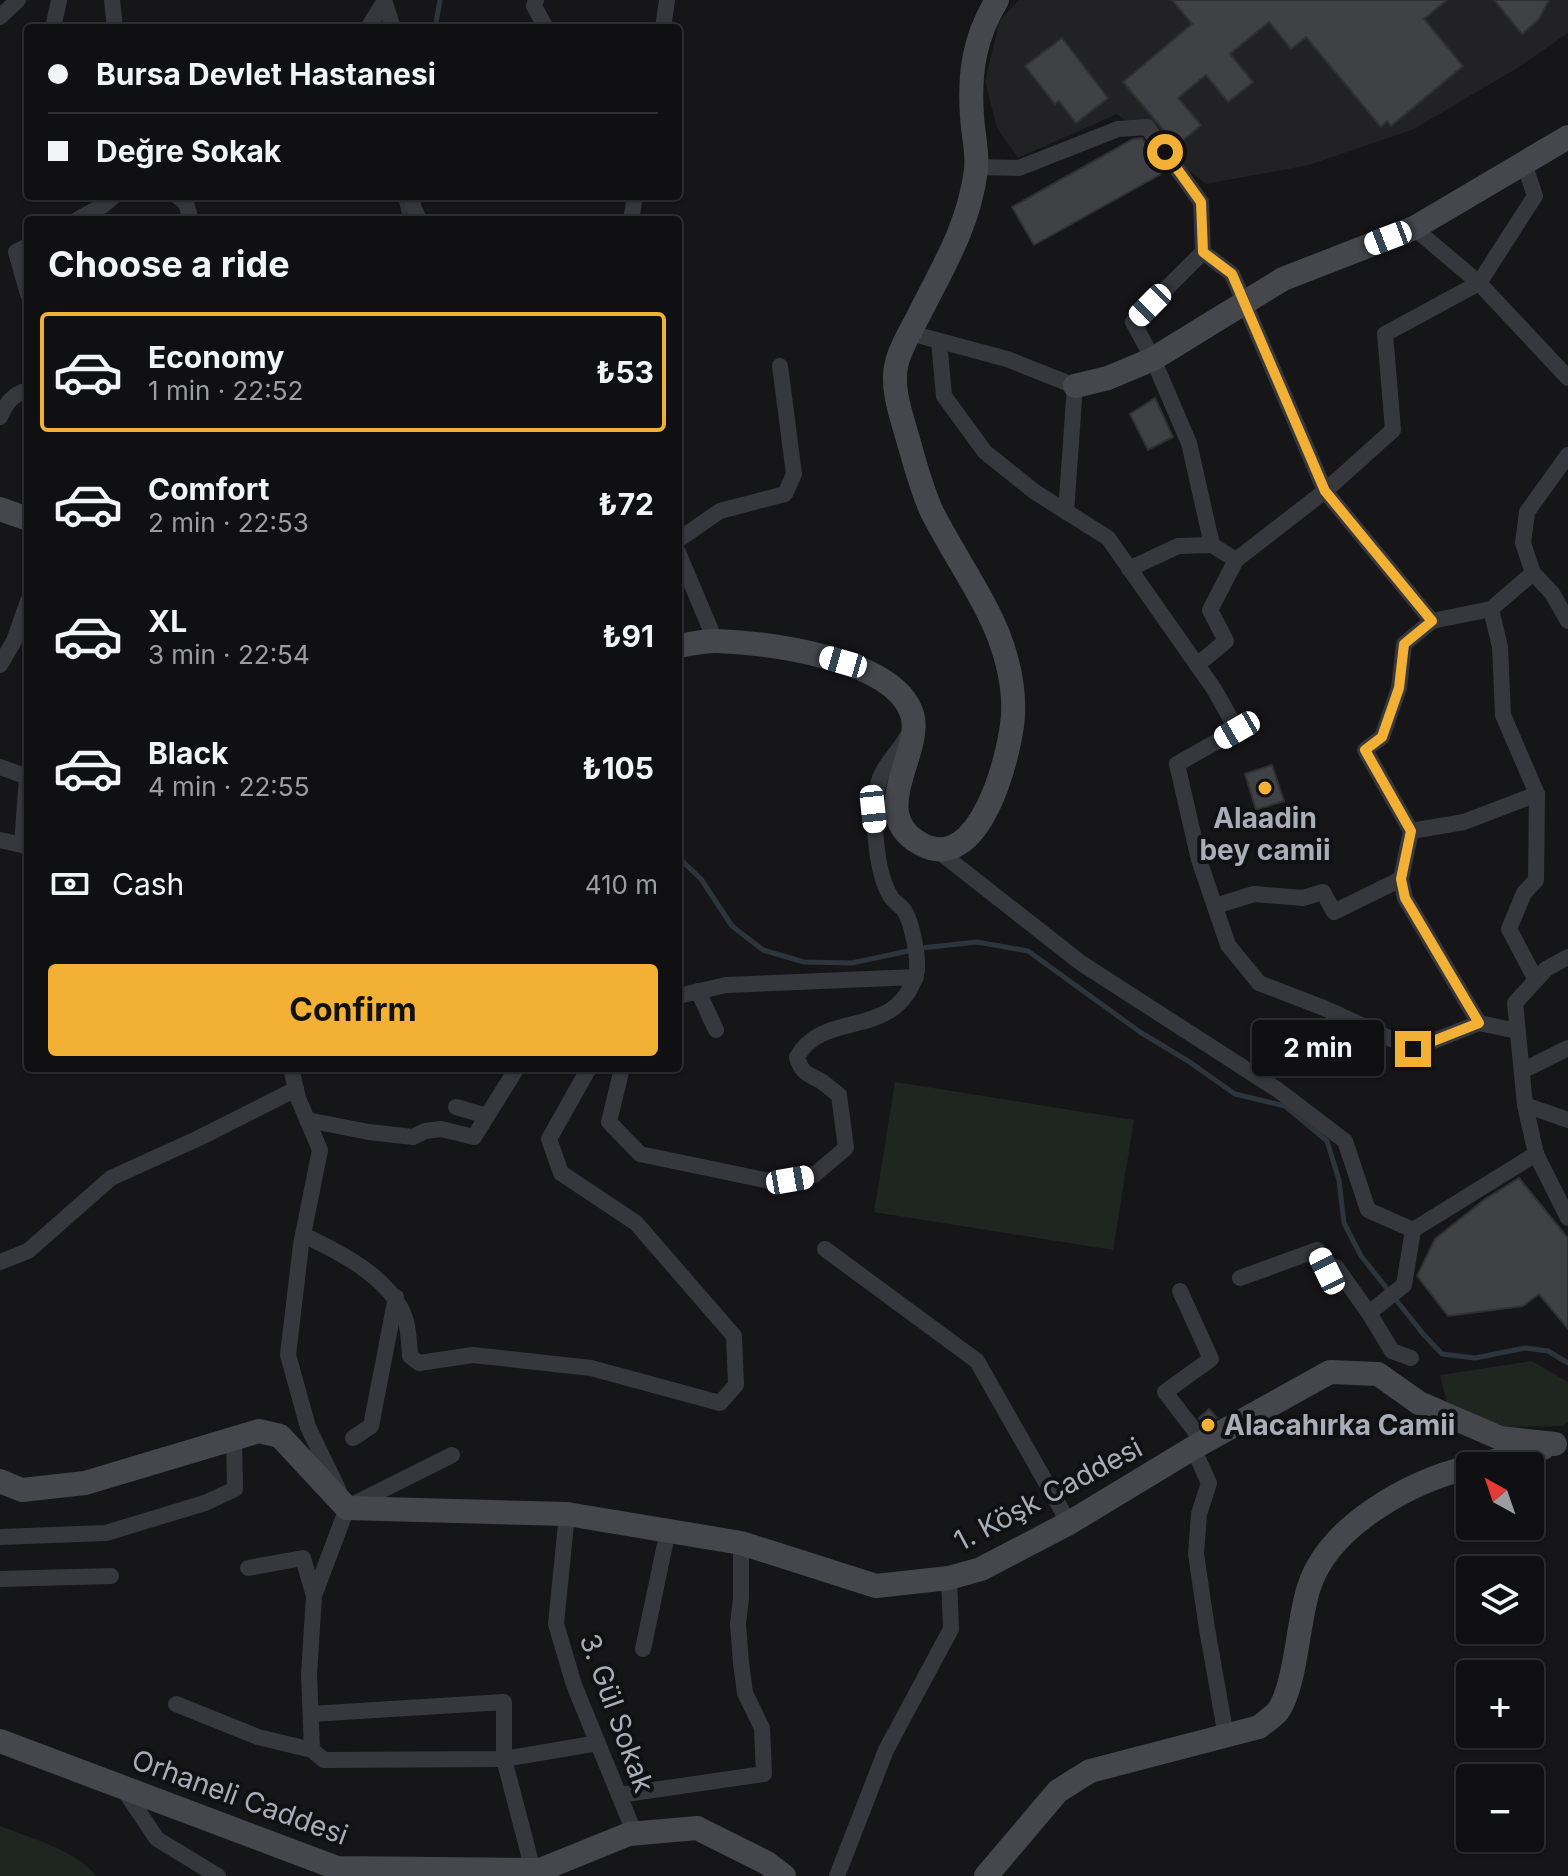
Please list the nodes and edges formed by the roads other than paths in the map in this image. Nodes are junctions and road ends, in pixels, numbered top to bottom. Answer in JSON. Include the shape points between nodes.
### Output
{"nodes":[{"id":1,"x":18,"y":0,"type":"edge"},
{"id":2,"x":59,"y":0,"type":"edge"},
{"id":3,"x":112,"y":0,"type":"edge"},
{"id":4,"x":536,"y":0,"type":"edge"},
{"id":5,"x":667,"y":0,"type":"edge"},
{"id":6,"x":997,"y":0,"type":"edge"},
{"id":7,"x":384,"y":1,"type":"edge"},
{"id":8,"x":0,"y":17,"type":"edge"},
{"id":9,"x":54,"y":24,"type":"edge"},
{"id":10,"x":115,"y":24,"type":"edge"},
{"id":11,"x":370,"y":24,"type":"edge"},
{"id":12,"x":392,"y":24,"type":"edge"},
{"id":13,"x":544,"y":24,"type":"edge"},
{"id":14,"x":664,"y":24,"type":"edge"},
{"id":15,"x":1568,"y":137,"type":"edge"},
{"id":16,"x":1524,"y":163,"type":"junction"},
{"id":17,"x":976,"y":167,"type":"junction"},
{"id":18,"x":109,"y":200,"type":"edge"},
{"id":19,"x":84,"y":216,"type":"edge"},
{"id":20,"x":1414,"y":228,"type":"junction"},
{"id":21,"x":24,"y":248,"type":"edge"},
{"id":22,"x":1203,"y":252,"type":"junction"},
{"id":23,"x":24,"y":280,"type":"edge"},
{"id":24,"x":1479,"y":283,"type":"junction"},
{"id":25,"x":1244,"y":302,"type":"junction"},
{"id":26,"x":910,"y":333,"type":"junction"},
{"id":27,"x":939,"y":341,"type":"junction"},
{"id":28,"x":1153,"y":359,"type":"junction"},
{"id":29,"x":780,"y":366,"type":"dead end"},
{"id":30,"x":1568,"y":378,"type":"edge"},
{"id":31,"x":1075,"y":386,"type":"junction"},
{"id":32,"x":24,"y":391,"type":"edge"},
{"id":33,"x":0,"y":417,"type":"edge"},
{"id":34,"x":1568,"y":455,"type":"edge"},
{"id":35,"x":1325,"y":491,"type":"junction"},
{"id":36,"x":0,"y":509,"type":"edge"},
{"id":37,"x":1066,"y":512,"type":"junction"},
{"id":38,"x":24,"y":518,"type":"edge"},
{"id":39,"x":682,"y":537,"type":"edge"},
{"id":40,"x":1212,"y":545,"type":"junction"},
{"id":41,"x":1236,"y":560,"type":"junction"},
{"id":42,"x":682,"y":562,"type":"edge"},
{"id":43,"x":1129,"y":569,"type":"junction"},
{"id":44,"x":1533,"y":573,"type":"junction"},
{"id":45,"x":1491,"y":609,"type":"junction"},
{"id":46,"x":1432,"y":621,"type":"junction"},
{"id":47,"x":1568,"y":621,"type":"edge"},
{"id":48,"x":715,"y":640,"type":"junction"},
{"id":49,"x":21,"y":644,"type":"edge"},
{"id":50,"x":682,"y":645,"type":"edge"},
{"id":51,"x":0,"y":665,"type":"edge"},
{"id":52,"x":1197,"y":665,"type":"junction"},
{"id":53,"x":912,"y":729,"type":"junction"},
{"id":54,"x":0,"y":767,"type":"edge"},
{"id":55,"x":24,"y":776,"type":"edge"},
{"id":56,"x":1537,"y":794,"type":"junction"},
{"id":57,"x":24,"y":822,"type":"edge"},
{"id":58,"x":1411,"y":831,"type":"junction"},
{"id":59,"x":0,"y":840,"type":"edge"},
{"id":60,"x":937,"y":850,"type":"junction"},
{"id":61,"x":1401,"y":879,"type":"junction"},
{"id":62,"x":1215,"y":906,"type":"junction"},
{"id":63,"x":1568,"y":957,"type":"edge"},
{"id":64,"x":916,"y":961,"type":"junction"},
{"id":65,"x":1536,"y":980,"type":"junction"},
{"id":66,"x":698,"y":991,"type":"junction"},
{"id":67,"x":682,"y":995,"type":"edge"},
{"id":68,"x":1479,"y":1023,"type":"junction"},
{"id":69,"x":716,"y":1030,"type":"dead end"},
{"id":70,"x":1517,"y":1031,"type":"junction"},
{"id":71,"x":1568,"y":1048,"type":"edge"},
{"id":72,"x":1522,"y":1071,"type":"junction"},
{"id":73,"x":292,"y":1072,"type":"edge"},
{"id":74,"x":514,"y":1072,"type":"edge"},
{"id":75,"x":587,"y":1072,"type":"edge"},
{"id":76,"x":621,"y":1072,"type":"edge"},
{"id":77,"x":296,"y":1089,"type":"junction"},
{"id":78,"x":1525,"y":1105,"type":"junction"},
{"id":79,"x":456,"y":1107,"type":"dead end"},
{"id":80,"x":487,"y":1116,"type":"junction"},
{"id":81,"x":307,"y":1120,"type":"junction"},
{"id":82,"x":1568,"y":1120,"type":"edge"},
{"id":83,"x":1536,"y":1154,"type":"junction"},
{"id":84,"x":1568,"y":1218,"type":"edge"},
{"id":85,"x":1413,"y":1230,"type":"junction"},
{"id":86,"x":303,"y":1235,"type":"junction"},
{"id":87,"x":825,"y":1249,"type":"dead end"},
{"id":88,"x":0,"y":1262,"type":"edge"},
{"id":89,"x":1240,"y":1278,"type":"dead end"},
{"id":90,"x":1180,"y":1291,"type":"dead end"},
{"id":91,"x":396,"y":1297,"type":"junction"},
{"id":92,"x":1374,"y":1309,"type":"junction"},
{"id":93,"x":1411,"y":1358,"type":"dead end"},
{"id":94,"x":353,"y":1438,"type":"dead end"},
{"id":95,"x":234,"y":1439,"type":"junction"},
{"id":96,"x":1561,"y":1442,"type":"edge"},
{"id":97,"x":1199,"y":1446,"type":"junction"},
{"id":98,"x":1526,"y":1452,"type":"edge"},
{"id":99,"x":452,"y":1455,"type":"dead end"},
{"id":100,"x":1456,"y":1473,"type":"edge"},
{"id":101,"x":0,"y":1481,"type":"edge"},
{"id":102,"x":347,"y":1508,"type":"junction"},
{"id":103,"x":567,"y":1514,"type":"junction"},
{"id":104,"x":1069,"y":1523,"type":"junction"},
{"id":105,"x":668,"y":1530,"type":"junction"},
{"id":106,"x":0,"y":1537,"type":"edge"},
{"id":107,"x":741,"y":1543,"type":"junction"},
{"id":108,"x":248,"y":1568,"type":"dead end"},
{"id":109,"x":111,"y":1576,"type":"dead end"},
{"id":110,"x":949,"y":1578,"type":"junction"},
{"id":111,"x":0,"y":1579,"type":"edge"},
{"id":112,"x":314,"y":1596,"type":"junction"},
{"id":113,"x":643,"y":1649,"type":"dead end"},
{"id":114,"x":176,"y":1704,"type":"dead end"},
{"id":115,"x":311,"y":1714,"type":"junction"},
{"id":116,"x":1226,"y":1736,"type":"junction"},
{"id":117,"x":0,"y":1741,"type":"edge"},
{"id":118,"x":598,"y":1743,"type":"junction"},
{"id":119,"x":312,"y":1750,"type":"junction"},
{"id":120,"x":504,"y":1759,"type":"junction"},
{"id":121,"x":121,"y":1786,"type":"junction"},
{"id":122,"x":619,"y":1795,"type":"junction"},
{"id":123,"x":635,"y":1834,"type":"junction"},
{"id":124,"x":338,"y":1872,"type":"edge"},
{"id":125,"x":538,"y":1872,"type":"edge"},
{"id":126,"x":218,"y":1876,"type":"edge"},
{"id":127,"x":784,"y":1876,"type":"edge"},
{"id":128,"x":837,"y":1876,"type":"edge"},
{"id":129,"x":986,"y":1876,"type":"edge"}],
"edges":[{"from":1,"to":8,"type":"street"},
{"from":2,"to":9,"type":"street"},
{"from":3,"to":10,"type":"street"},
{"from":4,"to":13,"type":"street"},
{"from":5,"to":14,"type":"street"},
{"from":6,"to":17,"type":"main road","via":[[972,58]]},
{"from":7,"to":11,"type":"street"},
{"from":7,"to":12,"type":"street"},
{"from":15,"to":16,"type":"main road"},
{"from":16,"to":20,"type":"main road"},
{"from":16,"to":24,"type":"street","via":[[1535,196]]},
{"from":17,"to":22,"type":"street","via":[[1019,168],[1118,129],[1147,127],[1201,202]]},
{"from":17,"to":26,"type":"main road","via":[[963,227]]},
{"from":18,"to":19,"type":"street"},
{"from":20,"to":24,"type":"street"},
{"from":20,"to":25,"type":"main road","via":[[1283,279]]},
{"from":21,"to":23,"type":"street","via":[[16,252]]},
{"from":22,"to":25,"type":"street","via":[[1232,274]]},
{"from":22,"to":28,"type":"street","via":[[1133,322]]},
{"from":24,"to":30,"type":"street"},
{"from":24,"to":35,"type":"street","via":[[1385,334],[1393,430]]},
{"from":25,"to":28,"type":"main road"},
{"from":25,"to":35,"type":"street"},
{"from":26,"to":27,"type":"street"},
{"from":26,"to":60,"type":"main road","via":[[896,364],[897,401],[931,510],[995,626],[1009,669],[1013,715],[990,805],[969,838]]},
{"from":27,"to":31,"type":"street","via":[[1007,359]]},
{"from":27,"to":37,"type":"street","via":[[944,396],[985,452]]},
{"from":28,"to":31,"type":"main road"},
{"from":28,"to":40,"type":"street","via":[[1189,443]]},
{"from":29,"to":39,"type":"street","via":[[794,474],[785,494],[720,511]]},
{"from":31,"to":37,"type":"street"},
{"from":32,"to":33,"type":"street","via":[[7,403]]},
{"from":34,"to":44,"type":"street","via":[[1527,512],[1523,543]]},
{"from":35,"to":41,"type":"street"},
{"from":35,"to":46,"type":"street"},
{"from":36,"to":38,"type":"main road"},
{"from":37,"to":43,"type":"street","via":[[1108,538]]},
{"from":40,"to":41,"type":"street"},
{"from":40,"to":43,"type":"street","via":[[1178,546]]},
{"from":41,"to":52,"type":"street","via":[[1210,610],[1226,641]]},
{"from":42,"to":48,"type":"street"},
{"from":43,"to":52,"type":"street"},
{"from":44,"to":45,"type":"street"},
{"from":44,"to":47,"type":"street"},
{"from":45,"to":46,"type":"street"},
{"from":45,"to":56,"type":"street","via":[[1500,647],[1503,715]]},
{"from":46,"to":58,"type":"street","via":[[1404,644],[1399,688],[1382,737],[1365,750]]},
{"from":48,"to":50,"type":"main road"},
{"from":48,"to":53,"type":"main road","via":[[814,654],[872,673],[899,695],[912,715]]},
{"from":49,"to":51,"type":"street"},
{"from":52,"to":62,"type":"street","via":[[1237,730],[1177,764]]},
{"from":53,"to":60,"type":"main road","via":[[895,802],[910,837]]},
{"from":53,"to":64,"type":"street","via":[[880,775],[873,809],[883,873],[890,896],[906,912]]},
{"from":54,"to":55,"type":"street"},
{"from":56,"to":58,"type":"street","via":[[1464,822]]},
{"from":56,"to":65,"type":"street","via":[[1536,880],[1524,893],[1509,929]]},
{"from":57,"to":59,"type":"street","via":[[22,845]]},
{"from":58,"to":61,"type":"street"},
{"from":60,"to":85,"type":"street","via":[[1081,963],[1278,1090],[1345,1141],[1368,1210]]},
{"from":61,"to":62,"type":"street","via":[[1334,912],[1323,892],[1303,898],[1254,894]]},
{"from":61,"to":68,"type":"street","via":[[1405,898]]},
{"from":62,"to":68,"type":"street","via":[[1228,945],[1259,983],[1413,1049]]},
{"from":63,"to":65,"type":"street"},
{"from":64,"to":66,"type":"street"},
{"from":64,"to":76,"type":"street","via":[[899,1005],[888,1014],[818,1035],[797,1057],[807,1075],[839,1095],[846,1148],[814,1175],[774,1182],[640,1154],[609,1122]]},
{"from":65,"to":70,"type":"street","via":[[1515,1003]]},
{"from":66,"to":67,"type":"street"},
{"from":66,"to":69,"type":"street"},
{"from":68,"to":70,"type":"street"},
{"from":70,"to":72,"type":"street"},
{"from":71,"to":72,"type":"street"},
{"from":72,"to":78,"type":"street"},
{"from":73,"to":77,"type":"street"},
{"from":74,"to":80,"type":"street"},
{"from":75,"to":91,"type":"street","via":[[549,1139],[561,1173],[636,1223],[734,1336],[736,1385],[720,1403],[591,1368],[473,1355],[419,1363],[410,1356],[407,1321]]},
{"from":77,"to":81,"type":"street"},
{"from":77,"to":88,"type":"street","via":[[111,1178],[28,1251]]},
{"from":78,"to":82,"type":"street"},
{"from":78,"to":83,"type":"street"},
{"from":79,"to":80,"type":"street"},
{"from":80,"to":81,"type":"street","via":[[474,1137],[441,1129],[413,1137]]},
{"from":81,"to":86,"type":"street","via":[[320,1150]]},
{"from":83,"to":84,"type":"street"},
{"from":83,"to":85,"type":"street"},
{"from":85,"to":92,"type":"street","via":[[1404,1285]]},
{"from":86,"to":91,"type":"street","via":[[361,1268]]},
{"from":86,"to":102,"type":"street","via":[[288,1355],[308,1427]]},
{"from":87,"to":104,"type":"street","via":[[977,1361]]},
{"from":89,"to":92,"type":"street","via":[[1317,1250],[1327,1271],[1336,1267]]},
{"from":90,"to":97,"type":"street","via":[[1211,1359],[1165,1392]]},
{"from":91,"to":94,"type":"street","via":[[371,1426]]},
{"from":92,"to":93,"type":"street","via":[[1392,1351]]},
{"from":95,"to":101,"type":"main road","via":[[85,1483],[22,1490]]},
{"from":95,"to":102,"type":"main road","via":[[259,1431],[280,1436]]},
{"from":95,"to":106,"type":"street","via":[[235,1489],[205,1503],[106,1533]]},
{"from":96,"to":97,"type":"main road","name":"1. Köşk Caddesi","via":[[1500,1438],[1419,1403],[1378,1374],[1330,1372]]},
{"from":96,"to":98,"type":"main road"},
{"from":97,"to":104,"type":"main road","name":"1. Köşk Caddesi"},
{"from":97,"to":116,"type":"street","via":[[1209,1483],[1199,1514],[1196,1554]]},
{"from":99,"to":102,"type":"street"},
{"from":100,"to":116,"type":"main road","via":[[1412,1487],[1369,1513],[1332,1546],[1309,1585],[1286,1695],[1276,1713],[1259,1727]]},
{"from":102,"to":103,"type":"main road","name":"1. Köşk Caddesi"},
{"from":102,"to":112,"type":"street"},
{"from":103,"to":105,"type":"main road","name":"1. Köşk Caddesi"},
{"from":103,"to":118,"type":"street","name":"3. Gül Sokak","via":[[556,1624]]},
{"from":104,"to":110,"type":"main road","name":"1. Köşk Caddesi","via":[[981,1569]]},
{"from":105,"to":107,"type":"main road","name":"1. Köşk Caddesi"},
{"from":105,"to":113,"type":"street"},
{"from":107,"to":110,"type":"main road","name":"1. Köşk Caddesi","via":[[876,1586]]},
{"from":107,"to":122,"type":"street","via":[[741,1663],[745,1693],[762,1728],[764,1774]]},
{"from":108,"to":112,"type":"street","via":[[303,1558]]},
{"from":109,"to":111,"type":"street"},
{"from":110,"to":128,"type":"street","via":[[951,1629],[886,1750]]},
{"from":112,"to":115,"type":"street"},
{"from":114,"to":119,"type":"street","via":[[258,1737]]},
{"from":115,"to":119,"type":"street"},
{"from":115,"to":120,"type":"street","via":[[504,1702]]},
{"from":116,"to":129,"type":"main road","via":[[1090,1771],[1058,1791]]},
{"from":117,"to":121,"type":"main road","name":"Orhaneli Caddesi"},
{"from":118,"to":120,"type":"street"},
{"from":118,"to":122,"type":"street","name":"3. Gül Sokak"},
{"from":119,"to":120,"type":"street","via":[[324,1760]]},
{"from":120,"to":125,"type":"street"},
{"from":121,"to":124,"type":"main road","name":"Orhaneli Caddesi"},
{"from":121,"to":126,"type":"street","via":[[157,1839]]},
{"from":122,"to":123,"type":"street","name":"3. Gül Sokak"},
{"from":123,"to":125,"type":"main road","name":"Orhaneli Caddesi"},
{"from":123,"to":127,"type":"main road","name":"Orhaneli Caddesi","via":[[697,1828]]},
{"from":124,"to":125,"type":"main road","name":"Orhaneli Caddesi"}]}
